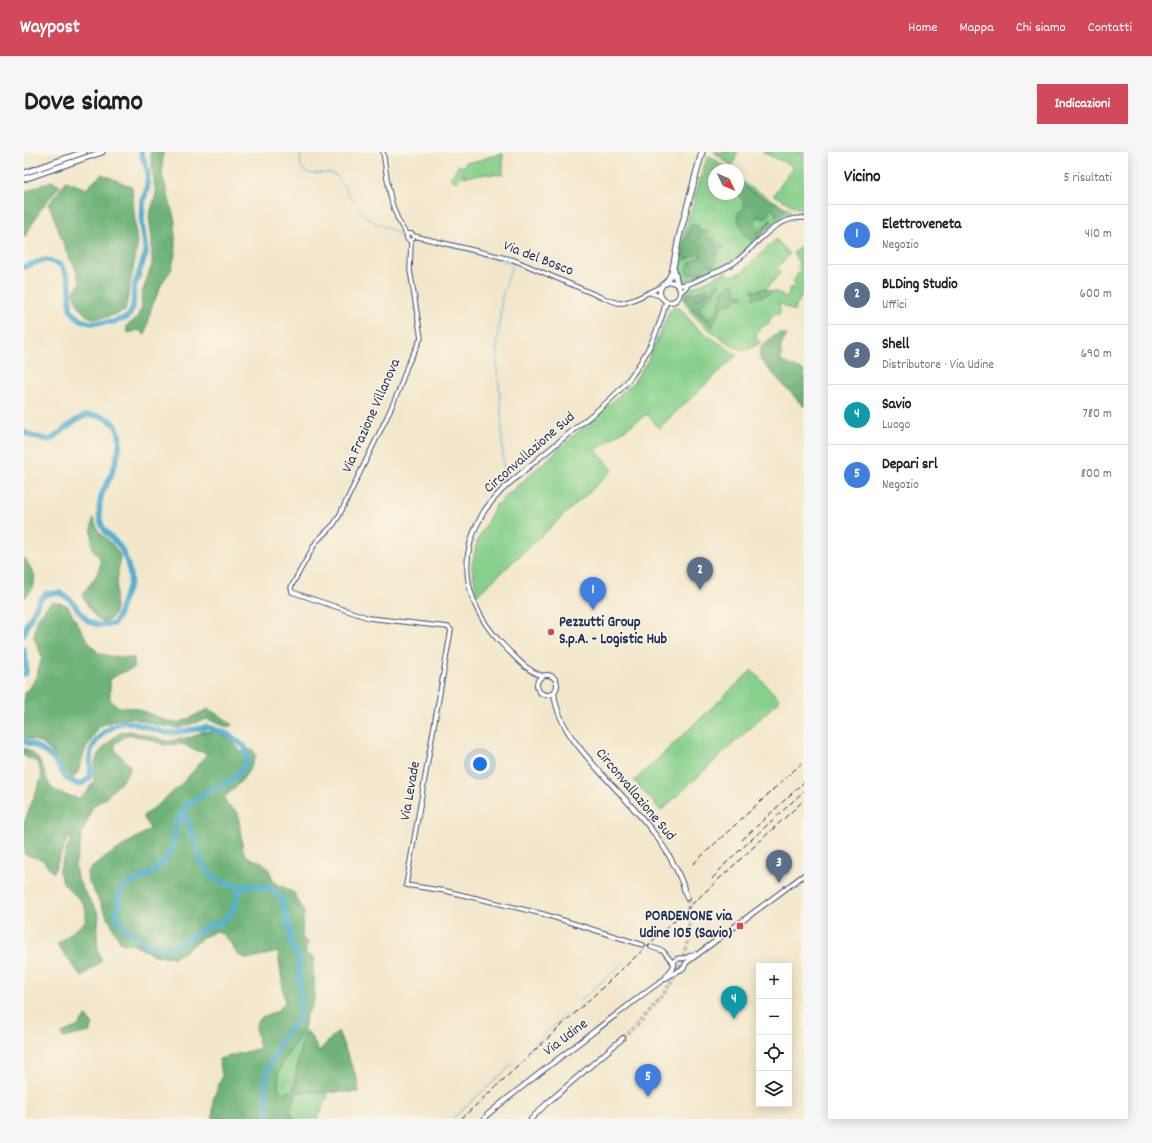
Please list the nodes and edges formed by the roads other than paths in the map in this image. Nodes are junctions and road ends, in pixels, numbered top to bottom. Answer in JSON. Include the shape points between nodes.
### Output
{"nodes":[{"id":1,"x":84,"y":152,"type":"edge"},
{"id":2,"x":102,"y":152,"type":"edge"},
{"id":3,"x":383,"y":152,"type":"edge"},
{"id":4,"x":701,"y":152,"type":"edge"},
{"id":5,"x":38,"y":172,"type":"junction"},
{"id":6,"x":24,"y":173,"type":"edge"},
{"id":7,"x":24,"y":179,"type":"edge"},
{"id":8,"x":804,"y":218,"type":"edge"},
{"id":9,"x":407,"y":235,"type":"junction"},
{"id":10,"x":414,"y":236,"type":"junction"},
{"id":11,"x":411,"y":241,"type":"junction"},
{"id":12,"x":674,"y":267,"type":"junction"},
{"id":13,"x":666,"y":283,"type":"junction"},
{"id":14,"x":677,"y":284,"type":"junction"},
{"id":15,"x":688,"y":284,"type":"junction"},
{"id":16,"x":661,"y":287,"type":"junction"},
{"id":17,"x":681,"y":292,"type":"junction"},
{"id":18,"x":650,"y":293,"type":"junction"},
{"id":19,"x":660,"y":296,"type":"junction"},
{"id":20,"x":667,"y":302,"type":"junction"},
{"id":21,"x":292,"y":585,"type":"joint"},
{"id":22,"x":528,"y":670,"type":"junction"},
{"id":23,"x":542,"y":676,"type":"junction"},
{"id":24,"x":537,"y":682,"type":"junction"},
{"id":25,"x":554,"y":693,"type":"junction"},
{"id":26,"x":546,"y":696,"type":"junction"},
{"id":27,"x":558,"y":711,"type":"junction"},
{"id":28,"x":804,"y":875,"type":"edge"},
{"id":29,"x":687,"y":898,"type":"tunnel mouth"},
{"id":30,"x":643,"y":946,"type":"tunnel mouth"},
{"id":31,"x":651,"y":947,"type":"tunnel mouth"},
{"id":32,"x":684,"y":961,"type":"junction"},
{"id":33,"x":674,"y":963,"type":"junction"},
{"id":34,"x":679,"y":970,"type":"junction"},
{"id":35,"x":664,"y":980,"type":"junction"},
{"id":36,"x":623,"y":1038,"type":"tunnel mouth"},
{"id":37,"x":485,"y":1119,"type":"edge"},
{"id":38,"x":531,"y":1119,"type":"edge"}],
"edges":[{"from":1,"to":5,"type":"highway"},
{"from":2,"to":5,"type":"highway"},
{"from":3,"to":9,"type":"street","via":[[392,207]]},
{"from":4,"to":12,"type":"highway"},
{"from":5,"to":6,"type":"highway"},
{"from":5,"to":7,"type":"highway"},
{"from":8,"to":15,"type":"street","via":[[781,223],[729,266]]},
{"from":9,"to":10,"type":"street"},
{"from":9,"to":11,"type":"street"},
{"from":10,"to":11,"type":"street"},
{"from":10,"to":18,"type":"street","name":"Via del Bosco","via":[[514,260],[618,303],[629,302]]},
{"from":11,"to":21,"type":"street","name":"Via Frazione Villanova","via":[[410,270],[421,338],[387,417],[339,516],[316,542]]},
{"from":12,"to":13,"type":"highway"},
{"from":12,"to":14,"type":"highway"},
{"from":13,"to":14,"type":"main road"},
{"from":13,"to":16,"type":"main road"},
{"from":14,"to":15,"type":"street"},
{"from":14,"to":17,"type":"main road"},
{"from":15,"to":17,"type":"street"},
{"from":16,"to":18,"type":"street","name":"Via del Bosco"},
{"from":16,"to":19,"type":"main road"},
{"from":17,"to":20,"type":"main road","via":[[680,298]]},
{"from":18,"to":19,"type":"street"},
{"from":19,"to":20,"type":"main road"},
{"from":20,"to":22,"type":"main road","name":"Circonvallazione Sud","via":[[650,345],[625,385],[503,489],[482,513],[476,525],[468,565],[468,578],[474,602],[490,630]]},
{"from":21,"to":30,"type":"street","name":"Via Levade","via":[[292,592],[369,618],[448,627],[451,630],[406,886],[446,891],[543,914]]},
{"from":22,"to":23,"type":"main road","name":"Circonvallazione Sud"},
{"from":22,"to":24,"type":"main road"},
{"from":23,"to":24,"type":"main road"},
{"from":23,"to":25,"type":"main road","via":[[549,675],[555,679],[557,686]]},
{"from":24,"to":26,"type":"main road","via":[[537,690]]},
{"from":25,"to":26,"type":"main road"},
{"from":25,"to":27,"type":"main road"},
{"from":26,"to":27,"type":"main road"},
{"from":27,"to":29,"type":"main road","name":"Circonvallazione Sud","via":[[576,744],[663,846],[677,871]]},
{"from":28,"to":32,"type":"main road"},
{"from":31,"to":33,"type":"street","via":[[662,951]]},
{"from":32,"to":33,"type":"main road","via":[[679,958]]},
{"from":32,"to":34,"type":"main road","via":[[684,968]]},
{"from":33,"to":34,"type":"main road"},
{"from":33,"to":35,"type":"main road"},
{"from":34,"to":35,"type":"main road"},
{"from":35,"to":37,"type":"main road","name":"Via Udine","via":[[534,1077]]},
{"from":36,"to":38,"type":"main road"}]}
